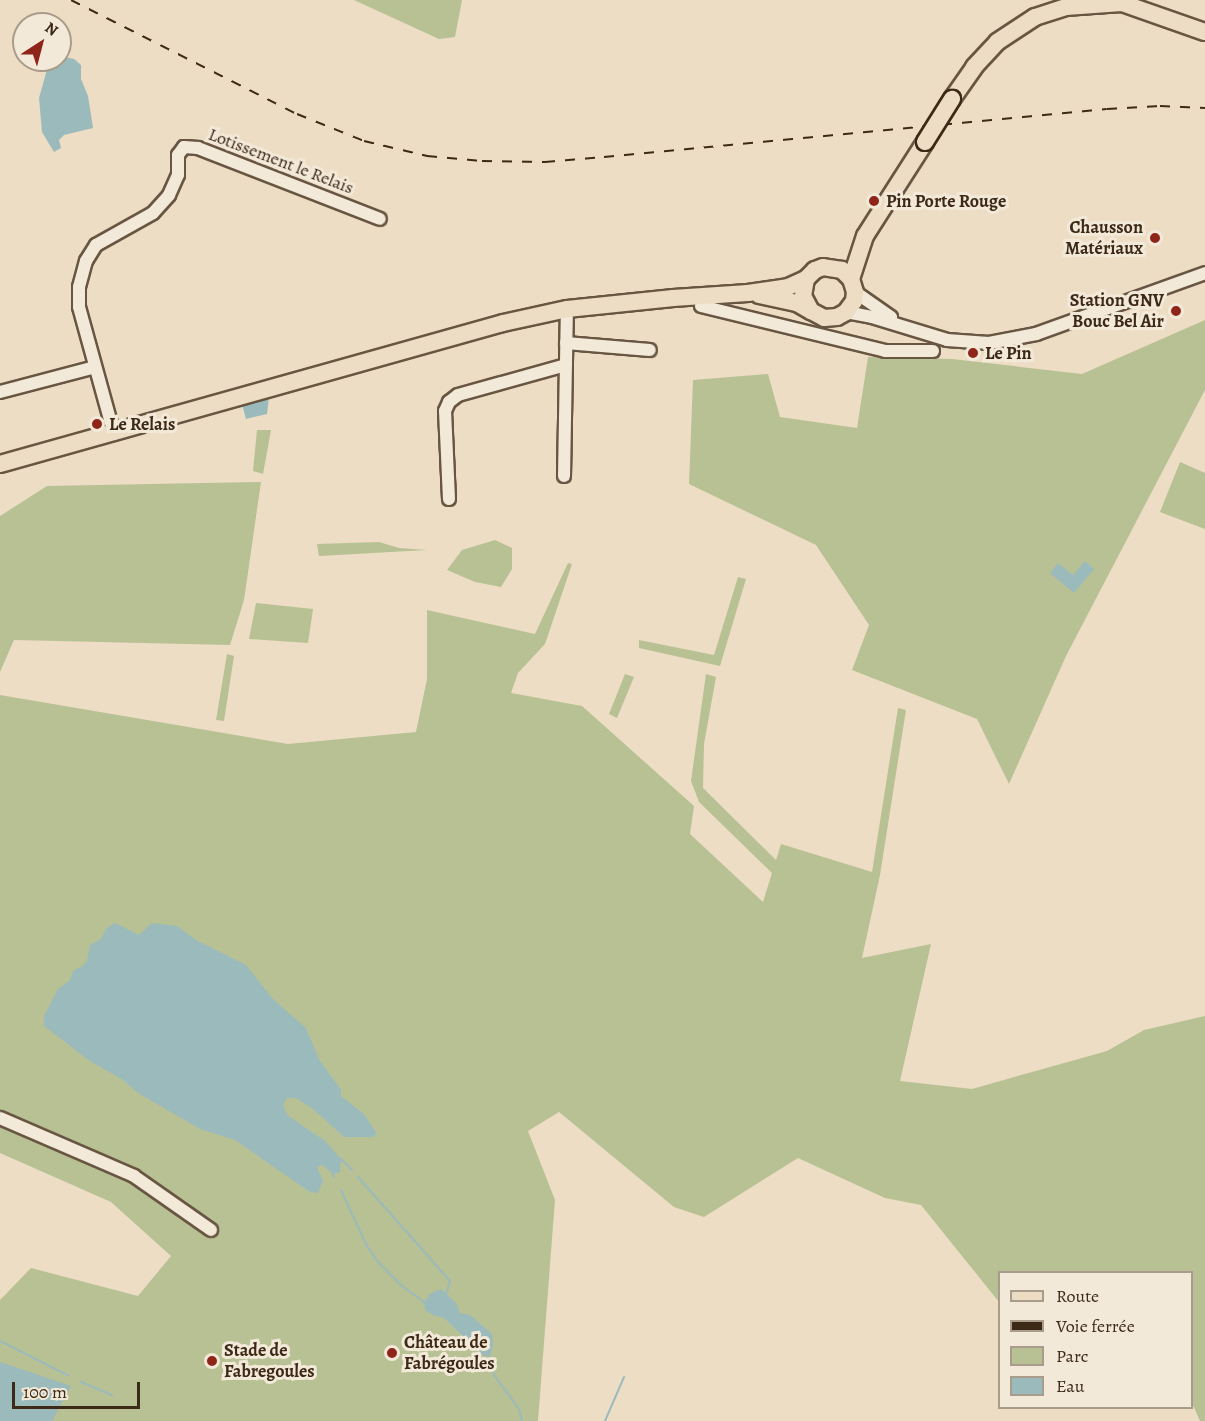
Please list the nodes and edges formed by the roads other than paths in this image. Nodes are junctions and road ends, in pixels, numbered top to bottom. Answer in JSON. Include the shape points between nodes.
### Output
{"nodes":[{"id":1,"x":1205,"y":32,"type":"edge"},
{"id":2,"x":380,"y":219,"type":"dead end"},
{"id":3,"x":865,"y":236,"type":"junction"},
{"id":4,"x":831,"y":266,"type":"junction"},
{"id":5,"x":1205,"y":273,"type":"edge"},
{"id":6,"x":806,"y":279,"type":"junction"},
{"id":7,"x":853,"y":285,"type":"junction"},
{"id":8,"x":748,"y":293,"type":"junction"},
{"id":9,"x":701,"y":306,"type":"dead end"},
{"id":10,"x":567,"y":309,"type":"junction"},
{"id":11,"x":846,"y":312,"type":"junction"},
{"id":12,"x":817,"y":314,"type":"junction"},
{"id":13,"x":919,"y":332,"type":"junction"},
{"id":14,"x":819,"y":337,"type":"junction"},
{"id":15,"x":566,"y":343,"type":"junction"},
{"id":16,"x":650,"y":350,"type":"dead end"},
{"id":17,"x":933,"y":351,"type":"dead end"},
{"id":18,"x":566,"y":365,"type":"junction"},
{"id":19,"x":95,"y":367,"type":"junction"},
{"id":20,"x":0,"y":393,"type":"edge"},
{"id":21,"x":113,"y":430,"type":"junction"},
{"id":22,"x":0,"y":456,"type":"edge"},
{"id":23,"x":0,"y":464,"type":"edge"},
{"id":24,"x":564,"y":476,"type":"dead end"},
{"id":25,"x":449,"y":499,"type":"dead end"},
{"id":26,"x":0,"y":1118,"type":"edge"},
{"id":27,"x":211,"y":1230,"type":"dead end"}],
"edges":[{"from":1,"to":3,"type":"main road","bridge":true,"via":[[1122,3],[1066,7],[1035,17],[997,42],[974,67]]},
{"from":2,"to":19,"type":"street","name":"Lotissement le Relais","via":[[198,148],[184,147],[178,155],[178,175],[169,195],[153,213],[96,245],[86,261],[79,287],[79,307]]},
{"from":3,"to":4,"type":"main road"},
{"from":3,"to":7,"type":"main road"},
{"from":4,"to":6,"type":"main road","via":[[815,270]]},
{"from":4,"to":7,"type":"main road","via":[[842,270]]},
{"from":5,"to":13,"type":"street","via":[[1010,340],[975,344]]},
{"from":6,"to":8,"type":"main road","via":[[788,287]]},
{"from":6,"to":12,"type":"main road","via":[[803,296]]},
{"from":7,"to":11,"type":"main road","via":[[854,301]]},
{"from":7,"to":13,"type":"street","via":[[876,309]]},
{"from":8,"to":10,"type":"main road"},
{"from":8,"to":12,"type":"main road","via":[[796,303]]},
{"from":9,"to":14,"type":"street"},
{"from":10,"to":15,"type":"street"},
{"from":10,"to":21,"type":"main road"},
{"from":11,"to":12,"type":"main road","via":[[837,317]]},
{"from":11,"to":13,"type":"street"},
{"from":12,"to":14,"type":"street"},
{"from":14,"to":17,"type":"street","via":[[885,351]]},
{"from":15,"to":16,"type":"street"},
{"from":15,"to":18,"type":"street"},
{"from":18,"to":24,"type":"street"},
{"from":18,"to":25,"type":"street","via":[[458,395],[450,402],[446,411]]},
{"from":19,"to":20,"type":"street"},
{"from":19,"to":21,"type":"street","name":"Lotissement le Relais"},
{"from":21,"to":22,"type":"main road"},
{"from":21,"to":23,"type":"main road"},
{"from":26,"to":27,"type":"street","via":[[134,1176]]}]}
